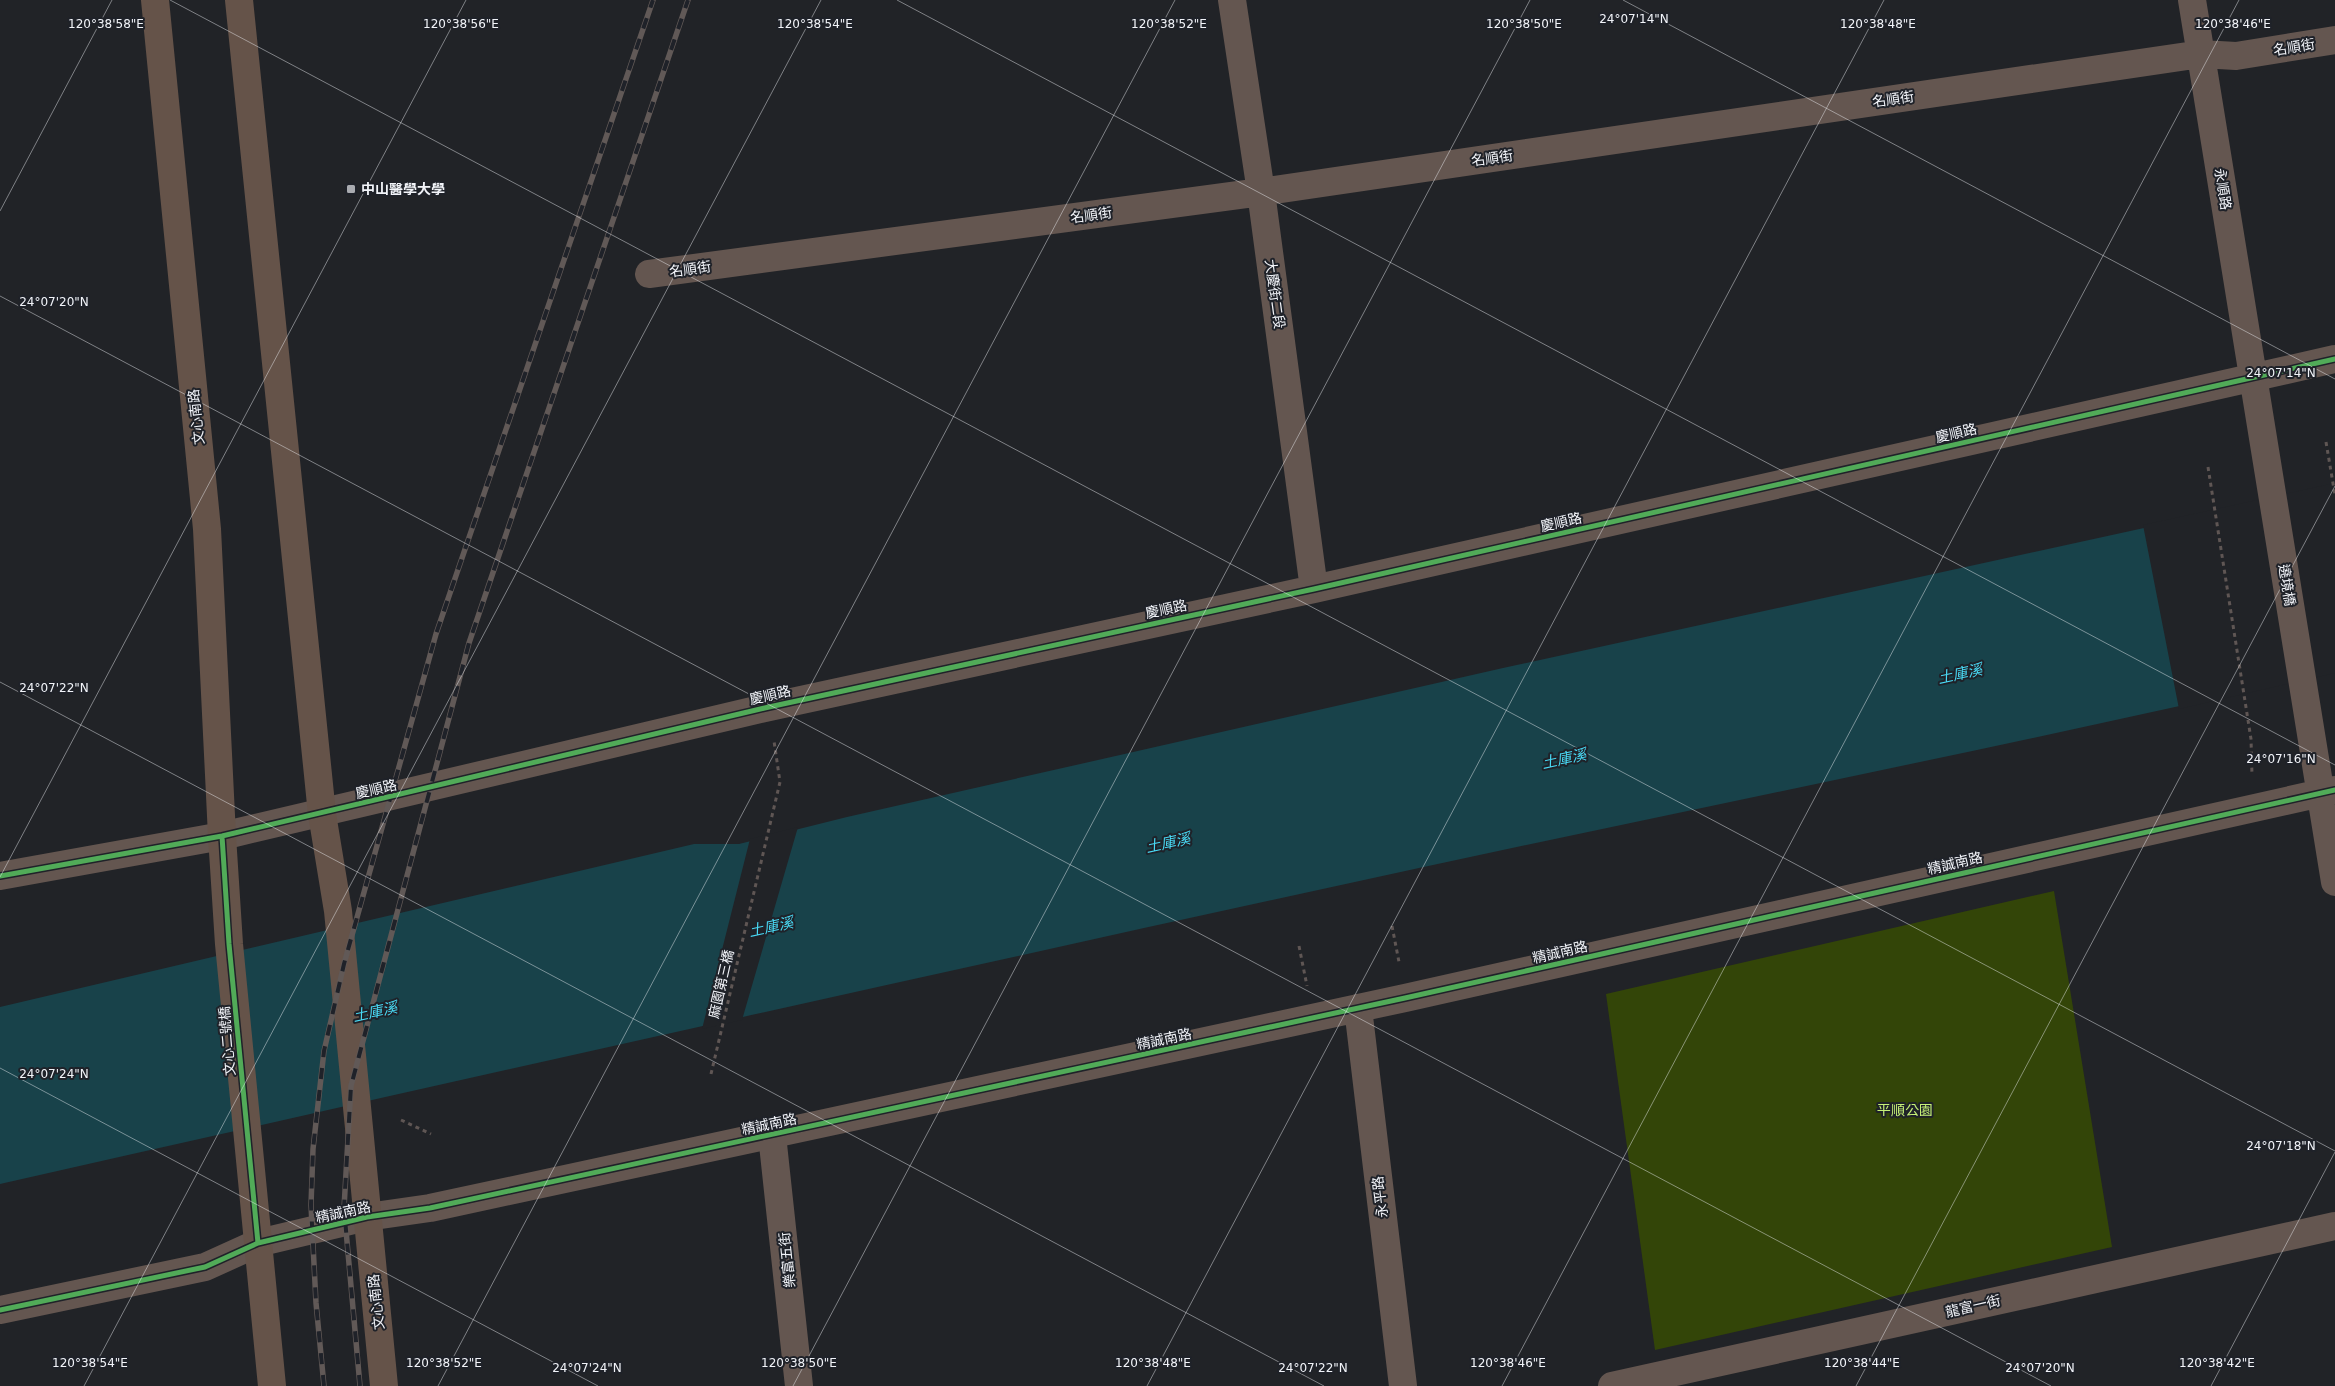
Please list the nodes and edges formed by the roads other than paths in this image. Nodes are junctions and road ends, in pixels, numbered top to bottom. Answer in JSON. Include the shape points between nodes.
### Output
{"nodes":[{"id":1,"x":155,"y":0,"type":"edge"},
{"id":2,"x":239,"y":0,"type":"edge"},
{"id":3,"x":1232,"y":0,"type":"edge"},
{"id":4,"x":2192,"y":0,"type":"edge"},
{"id":5,"x":2335,"y":40,"type":"edge"},
{"id":6,"x":2201,"y":54,"type":"junction"},
{"id":7,"x":1261,"y":192,"type":"junction"},
{"id":8,"x":649,"y":274,"type":"dead end"},
{"id":9,"x":2335,"y":359,"type":"edge"},
{"id":10,"x":2254,"y":378,"type":"junction"},
{"id":11,"x":1314,"y":589,"type":"junction"},
{"id":12,"x":2328,"y":791,"type":"edge"},
{"id":13,"x":322,"y":814,"type":"junction"},
{"id":14,"x":222,"y":836,"type":"junction"},
{"id":15,"x":0,"y":876,"type":"edge"},
{"id":16,"x":2335,"y":882,"type":"edge"},
{"id":17,"x":1358,"y":1008,"type":"junction"},
{"id":18,"x":772,"y":1135,"type":"junction"},
{"id":19,"x":367,"y":1217,"type":"junction"},
{"id":20,"x":2335,"y":1226,"type":"edge"},
{"id":21,"x":258,"y":1243,"type":"junction"},
{"id":22,"x":0,"y":1310,"type":"edge"},
{"id":23,"x":272,"y":1386,"type":"edge"},
{"id":24,"x":384,"y":1386,"type":"edge"},
{"id":25,"x":799,"y":1386,"type":"edge"},
{"id":26,"x":1402,"y":1386,"type":"edge"},
{"id":27,"x":1612,"y":1386,"type":"edge"}],
"edges":[{"from":1,"to":14,"type":"main road","name":"文心南路","via":[[207,529]]},
{"from":2,"to":13,"type":"main road"},
{"from":3,"to":7,"type":"street","name":"大慶街二段"},
{"from":4,"to":6,"type":"street","name":"永順路"},
{"from":5,"to":6,"type":"street","name":"名順街","via":[[2236,56]]},
{"from":6,"to":7,"type":"street","name":"名順街"},
{"from":6,"to":10,"type":"street","name":"永順路"},
{"from":7,"to":8,"type":"street","name":"名順街"},
{"from":7,"to":11,"type":"street","name":"大慶街二段"},
{"from":9,"to":10,"type":"street","name":"慶順路"},
{"from":10,"to":11,"type":"street","name":"慶順路"},
{"from":10,"to":12,"type":"street","name":"遶境橋"},
{"from":11,"to":13,"type":"street","name":"慶順路","via":[[769,707]]},
{"from":12,"to":16,"type":"street"},
{"from":12,"to":17,"type":"street","name":"精誠南路"},
{"from":13,"to":14,"type":"street","name":"慶順路"},
{"from":13,"to":19,"type":"main road","via":[[338,911]]},
{"from":14,"to":15,"type":"street","name":"慶順路"},
{"from":14,"to":21,"type":"main road","name":"文心二號橋","via":[[229,944]]},
{"from":17,"to":18,"type":"street","name":"精誠南路"},
{"from":17,"to":26,"type":"street","name":"永平路"},
{"from":18,"to":19,"type":"street","name":"精誠南路","via":[[430,1208]]},
{"from":18,"to":25,"type":"street","name":"樂富五街"},
{"from":19,"to":21,"type":"street","name":"精誠南路"},
{"from":19,"to":24,"type":"main road","name":"文心南路"},
{"from":20,"to":27,"type":"street","name":"龍富一街"},
{"from":21,"to":22,"type":"street","name":"精誠南路","via":[[205,1266]]},
{"from":21,"to":23,"type":"main road"}]}
